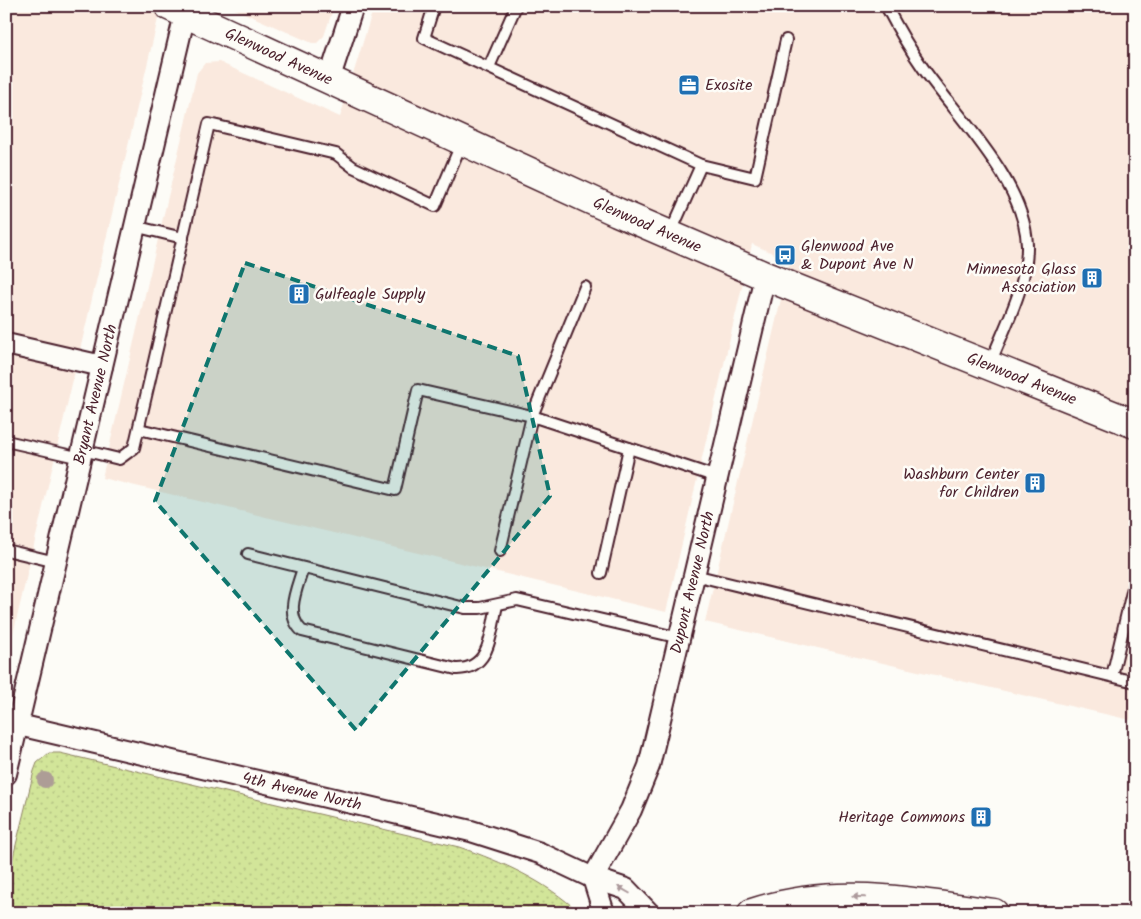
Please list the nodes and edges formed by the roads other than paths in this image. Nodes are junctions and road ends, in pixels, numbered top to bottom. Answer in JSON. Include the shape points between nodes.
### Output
{"nodes":[{"id":1,"x":353,"y":6,"type":"edge"},
{"id":2,"x":434,"y":6,"type":"edge"},
{"id":3,"x":516,"y":6,"type":"edge"},
{"id":4,"x":886,"y":6,"type":"edge"},
{"id":5,"x":177,"y":10,"type":"edge"},
{"id":6,"x":786,"y":40,"type":"dead end"},
{"id":7,"x":490,"y":67,"type":"junction"},
{"id":8,"x":329,"y":80,"type":"junction"},
{"id":9,"x":463,"y":141,"type":"junction"},
{"id":10,"x":702,"y":165,"type":"junction"},
{"id":11,"x":134,"y":226,"type":"junction"},
{"id":12,"x":670,"y":234,"type":"junction"},
{"id":13,"x":183,"y":238,"type":"junction"},
{"id":14,"x":765,"y":276,"type":"junction"},
{"id":15,"x":584,"y":287,"type":"dead end"},
{"id":16,"x":6,"y":344,"type":"edge"},
{"id":17,"x":990,"y":365,"type":"junction"},
{"id":18,"x":102,"y":366,"type":"junction"},
{"id":19,"x":532,"y":416,"type":"junction"},
{"id":20,"x":1133,"y":419,"type":"edge"},
{"id":21,"x":138,"y":429,"type":"junction"},
{"id":22,"x":6,"y":441,"type":"edge"},
{"id":23,"x":629,"y":448,"type":"junction"},
{"id":24,"x":81,"y":454,"type":"junction"},
{"id":25,"x":717,"y":477,"type":"junction"},
{"id":26,"x":6,"y":550,"type":"edge"},
{"id":27,"x":500,"y":551,"type":"dead end"},
{"id":28,"x":248,"y":554,"type":"dead end"},
{"id":29,"x":56,"y":562,"type":"junction"},
{"id":30,"x":303,"y":568,"type":"junction"},
{"id":31,"x":601,"y":574,"type":"dead end"},
{"id":32,"x":694,"y":575,"type":"junction"},
{"id":33,"x":1135,"y":580,"type":"edge"},
{"id":34,"x":497,"y":605,"type":"junction"},
{"id":35,"x":680,"y":638,"type":"junction"},
{"id":36,"x":1112,"y":676,"type":"junction"},
{"id":37,"x":1135,"y":682,"type":"edge"},
{"id":38,"x":12,"y":723,"type":"edge"},
{"id":39,"x":6,"y":774,"type":"edge"},
{"id":40,"x":592,"y":878,"type":"junction"},
{"id":41,"x":604,"y":913,"type":"edge"},
{"id":42,"x":649,"y":913,"type":"edge"},
{"id":43,"x":752,"y":913,"type":"edge"},
{"id":44,"x":994,"y":913,"type":"edge"}],
"edges":[{"from":1,"to":8,"type":"street"},
{"from":2,"to":7,"type":"lane","via":[[424,38]]},
{"from":3,"to":7,"type":"lane"},
{"from":4,"to":17,"type":"lane","via":[[922,68],[1012,188],[1023,221],[1026,245],[1024,270]]},
{"from":5,"to":8,"type":"street","name":"Glenwood Avenue"},
{"from":5,"to":11,"type":"street","name":"Bryant Avenue North"},
{"from":6,"to":10,"type":"lane","via":[[755,178]]},
{"from":7,"to":10,"type":"lane"},
{"from":8,"to":9,"type":"street","name":"Glenwood Avenue"},
{"from":9,"to":12,"type":"street","name":"Glenwood Avenue"},
{"from":9,"to":13,"type":"lane","via":[[435,206],[353,167],[336,154],[209,124]]},
{"from":10,"to":12,"type":"lane"},
{"from":11,"to":13,"type":"lane"},
{"from":11,"to":18,"type":"street","name":"Bryant Avenue North"},
{"from":12,"to":14,"type":"street","name":"Glenwood Avenue"},
{"from":13,"to":21,"type":"lane"},
{"from":14,"to":17,"type":"street","name":"Glenwood Avenue"},
{"from":14,"to":25,"type":"street","name":"Dupont Avenue North"},
{"from":15,"to":19,"type":"lane"},
{"from":16,"to":18,"type":"street"},
{"from":17,"to":20,"type":"street","name":"Glenwood Avenue"},
{"from":18,"to":24,"type":"street","name":"Bryant Avenue North"},
{"from":19,"to":21,"type":"lane","via":[[418,390],[394,490]]},
{"from":19,"to":23,"type":"lane"},
{"from":19,"to":27,"type":"lane"},
{"from":21,"to":24,"type":"lane","via":[[134,448],[119,459]]},
{"from":22,"to":24,"type":"lane"},
{"from":23,"to":25,"type":"lane"},
{"from":23,"to":31,"type":"lane"},
{"from":24,"to":29,"type":"street","name":"Bryant Avenue North"},
{"from":25,"to":32,"type":"street","name":"Dupont Avenue North"},
{"from":26,"to":29,"type":"lane"},
{"from":28,"to":30,"type":"lane"},
{"from":29,"to":38,"type":"street","name":"Bryant Avenue North"},
{"from":30,"to":34,"type":"lane","via":[[465,608]]},
{"from":30,"to":34,"type":"lane","via":[[292,616],[294,624],[302,631],[456,669],[475,666],[485,655]]},
{"from":32,"to":35,"type":"street","name":"Dupont Avenue North"},
{"from":32,"to":36,"type":"lane"},
{"from":33,"to":36,"type":"lane"},
{"from":34,"to":35,"type":"lane","via":[[517,600]]},
{"from":35,"to":40,"type":"street","name":"Dupont Avenue North","via":[[649,766],[631,810]]},
{"from":36,"to":37,"type":"lane"},
{"from":38,"to":39,"type":"street","name":"Bryant Avenue North"},
{"from":38,"to":40,"type":"street","name":"4th Avenue North","via":[[471,831],[540,853]]},
{"from":40,"to":41,"type":"street"},
{"from":42,"to":40,"type":"street","name":"4th Avenue North","one_way":true,"via":[[626,889]]},
{"from":44,"to":43,"type":"street","one_way":true,"via":[[842,896]]}]}
